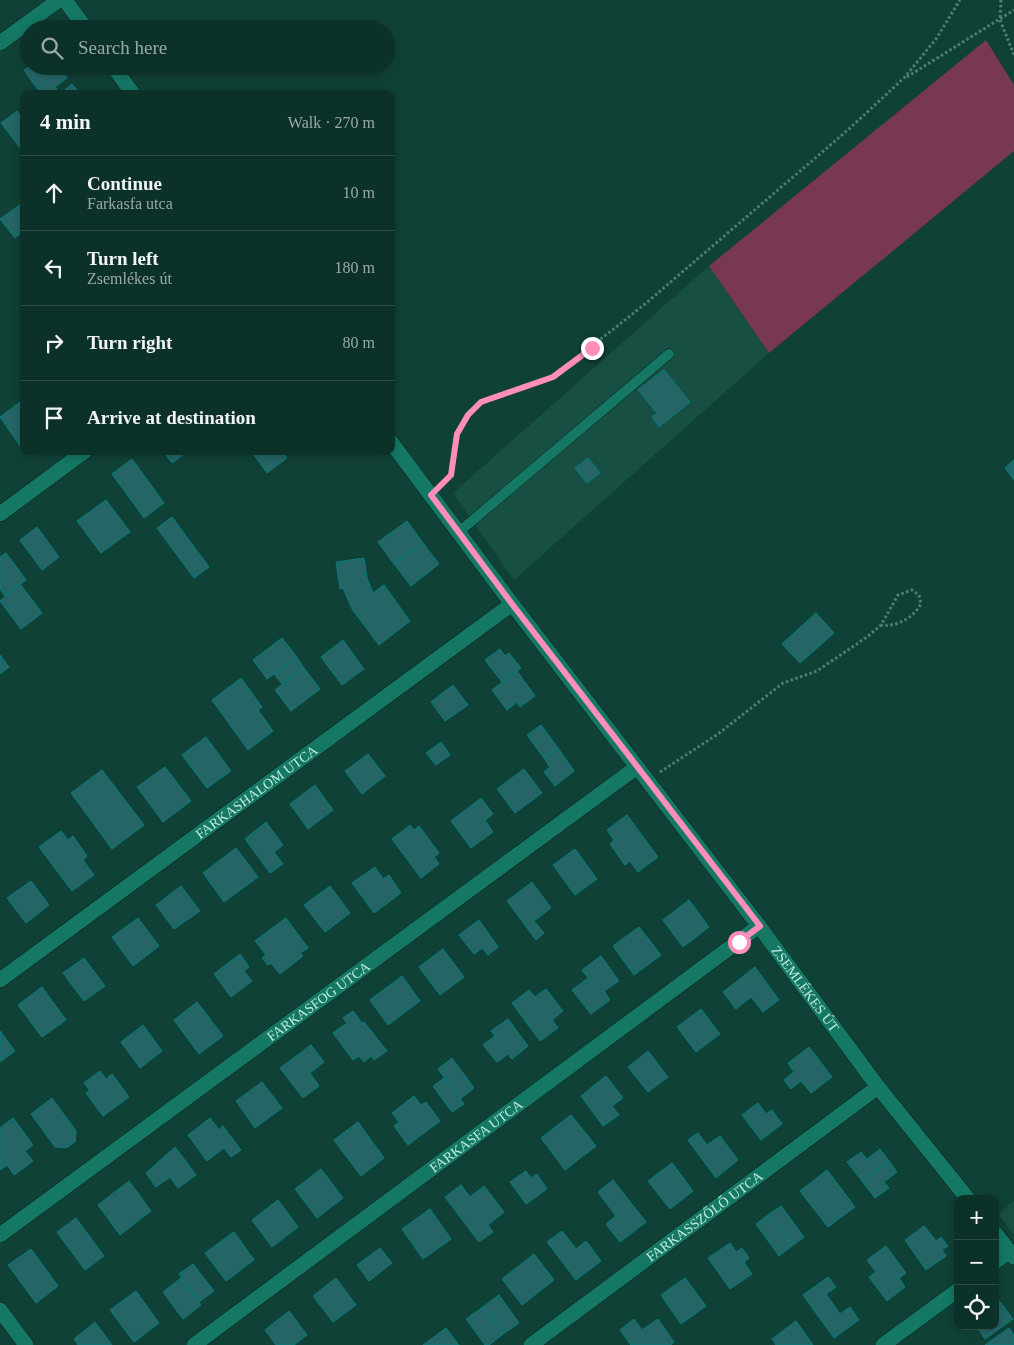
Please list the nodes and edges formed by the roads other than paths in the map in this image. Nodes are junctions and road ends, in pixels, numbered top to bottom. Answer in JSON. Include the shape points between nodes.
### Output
{"nodes":[{"id":1,"x":59,"y":0,"type":"edge"},
{"id":2,"x":65,"y":0,"type":"edge"},
{"id":3,"x":31,"y":20,"type":"edge"},
{"id":4,"x":79,"y":20,"type":"edge"},
{"id":5,"x":20,"y":28,"type":"edge"},
{"id":6,"x":0,"y":42,"type":"edge"},
{"id":7,"x":119,"y":75,"type":"edge"},
{"id":8,"x":130,"y":90,"type":"edge"},
{"id":9,"x":669,"y":354,"type":"dead end"},
{"id":10,"x":395,"y":447,"type":"edge"},
{"id":11,"x":80,"y":455,"type":"edge"},
{"id":12,"x":0,"y":514,"type":"edge"},
{"id":13,"x":460,"y":532,"type":"junction"},
{"id":14,"x":512,"y":604,"type":"junction"},
{"id":15,"x":637,"y":767,"type":"junction"},
{"id":16,"x":760,"y":926,"type":"junction"},
{"id":17,"x":0,"y":980,"type":"edge"},
{"id":18,"x":878,"y":1087,"type":"junction"},
{"id":19,"x":965,"y":1195,"type":"edge"},
{"id":20,"x":0,"y":1234,"type":"edge"},
{"id":21,"x":999,"y":1237,"type":"edge"},
{"id":22,"x":1013,"y":1252,"type":"edge"},
{"id":23,"x":999,"y":1260,"type":"edge"},
{"id":24,"x":954,"y":1293,"type":"edge"},
{"id":25,"x":0,"y":1310,"type":"edge"},
{"id":26,"x":26,"y":1345,"type":"edge"},
{"id":27,"x":194,"y":1345,"type":"edge"},
{"id":28,"x":531,"y":1345,"type":"edge"},
{"id":29,"x":883,"y":1345,"type":"edge"}],
"edges":[{"from":1,"to":3,"type":"street"},
{"from":2,"to":4,"type":"street"},
{"from":5,"to":6,"type":"street"},
{"from":7,"to":8,"type":"street"},
{"from":9,"to":13,"type":"lane"},
{"from":10,"to":13,"type":"street","name":"ZSEMLÉKES ÚT"},
{"from":11,"to":12,"type":"street"},
{"from":13,"to":14,"type":"street","name":"ZSEMLÉKES ÚT"},
{"from":14,"to":15,"type":"street","name":"ZSEMLÉKES ÚT"},
{"from":14,"to":17,"type":"street","name":"FARKASHALOM UTCA"},
{"from":15,"to":16,"type":"street","name":"ZSEMLÉKES ÚT"},
{"from":15,"to":20,"type":"street","name":"FARKASFOG UTCA"},
{"from":16,"to":18,"type":"street","name":"ZSEMLÉKES ÚT"},
{"from":16,"to":27,"type":"street","name":"FARKASFA UTCA"},
{"from":18,"to":19,"type":"street","name":"ZSEMLÉKES ÚT"},
{"from":18,"to":28,"type":"street","name":"FARKASSZŐLŐ UTCA"},
{"from":21,"to":22,"type":"street"},
{"from":22,"to":23,"type":"street"},
{"from":24,"to":29,"type":"street"},
{"from":25,"to":26,"type":"street"}]}
